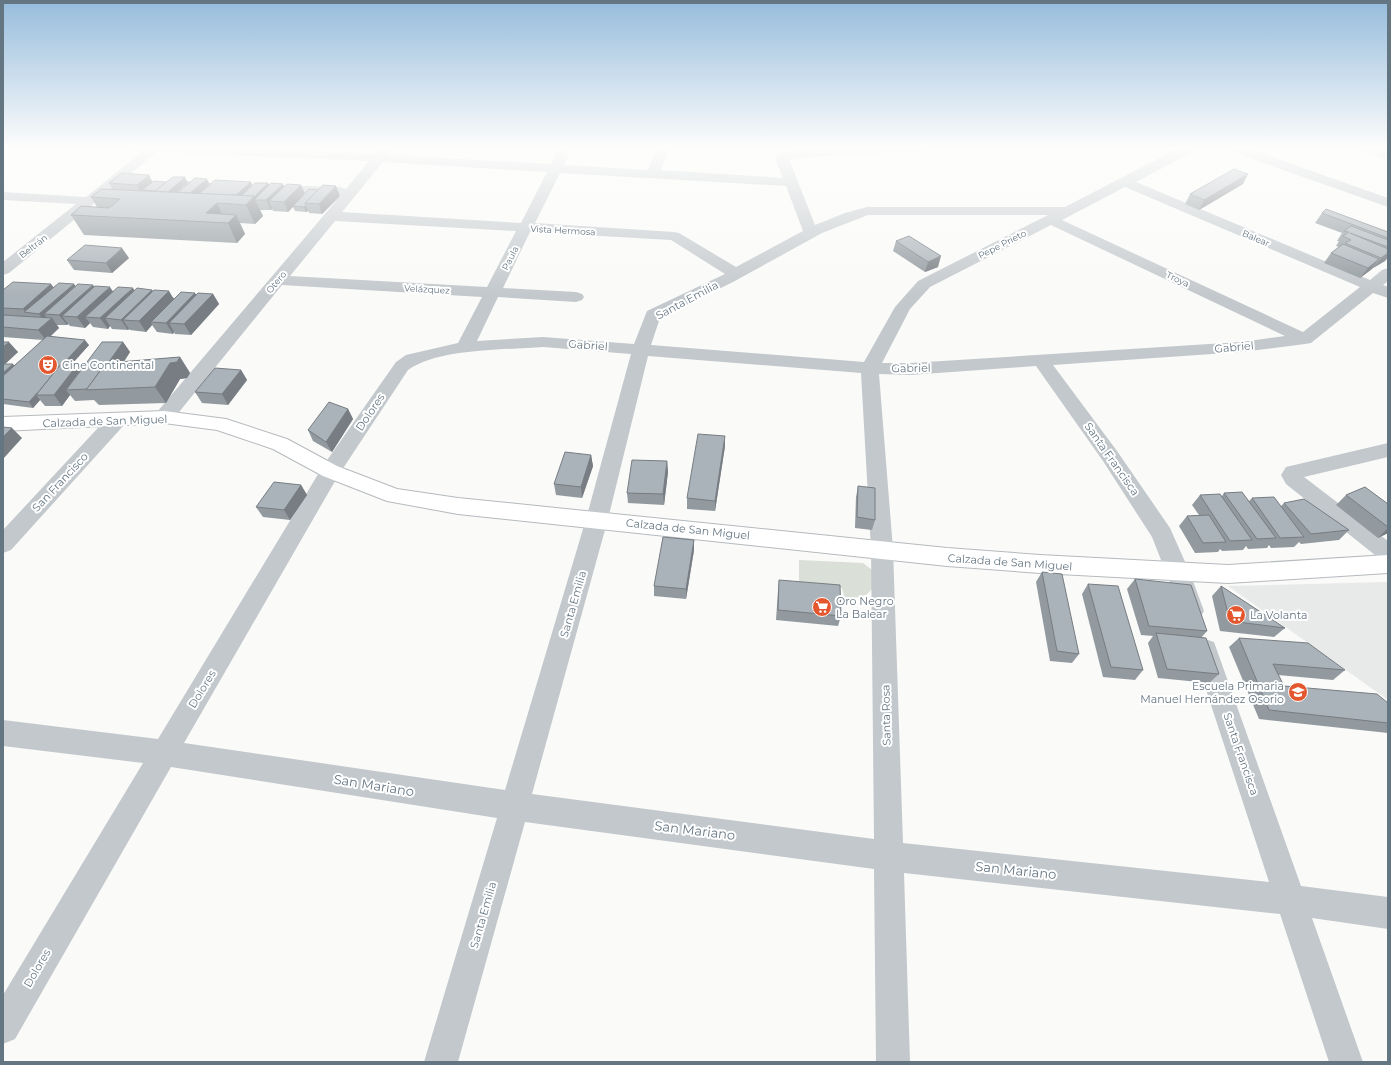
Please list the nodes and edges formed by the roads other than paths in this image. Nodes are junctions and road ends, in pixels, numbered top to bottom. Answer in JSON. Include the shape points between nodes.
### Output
{"nodes":[{"id":1,"x":15,"y":197,"type":"edge"},
{"id":2,"x":95,"y":197,"type":"edge"},
{"id":3,"x":347,"y":197,"type":"edge"},
{"id":4,"x":541,"y":197,"type":"edge"},
{"id":5,"x":796,"y":197,"type":"edge"},
{"id":6,"x":1096,"y":197,"type":"edge"},
{"id":7,"x":1160,"y":197,"type":"edge"},
{"id":8,"x":1370,"y":197,"type":"edge"},
{"id":9,"x":90,"y":201,"type":"junction"},
{"id":10,"x":1388,"y":203,"type":"edge"},
{"id":11,"x":1069,"y":210,"type":"junction"},
{"id":12,"x":331,"y":216,"type":"junction"},
{"id":13,"x":1051,"y":220,"type":"junction"},
{"id":14,"x":525,"y":228,"type":"junction"},
{"id":15,"x":810,"y":232,"type":"junction"},
{"id":16,"x":6,"y":264,"type":"edge"},
{"id":17,"x":1388,"y":273,"type":"edge"},
{"id":18,"x":736,"y":274,"type":"junction"},
{"id":19,"x":278,"y":280,"type":"junction"},
{"id":20,"x":1371,"y":286,"type":"junction"},
{"id":21,"x":492,"y":292,"type":"junction"},
{"id":22,"x":1388,"y":293,"type":"edge"},
{"id":23,"x":576,"y":297,"type":"dead end"},
{"id":24,"x":1305,"y":339,"type":"junction"},
{"id":25,"x":465,"y":347,"type":"junction"},
{"id":26,"x":641,"y":349,"type":"junction"},
{"id":27,"x":412,"y":359,"type":"joint"},
{"id":28,"x":1040,"y":361,"type":"junction"},
{"id":29,"x":870,"y":368,"type":"junction"},
{"id":30,"x":164,"y":417,"type":"junction"},
{"id":31,"x":117,"y":420,"type":"junction"},
{"id":32,"x":3,"y":424,"type":"edge"},
{"id":33,"x":1388,"y":450,"type":"edge"},
{"id":34,"x":330,"y":471,"type":"junction"},
{"id":35,"x":597,"y":519,"type":"junction"},
{"id":36,"x":3,"y":544,"type":"edge"},
{"id":37,"x":882,"y":549,"type":"junction"},
{"id":38,"x":1388,"y":553,"type":"edge"},
{"id":39,"x":1388,"y":564,"type":"edge"},
{"id":40,"x":1179,"y":572,"type":"junction"},
{"id":41,"x":3,"y":733,"type":"edge"},
{"id":42,"x":163,"y":753,"type":"junction"},
{"id":43,"x":514,"y":806,"type":"junction"},
{"id":44,"x":889,"y":856,"type":"junction"},
{"id":45,"x":1290,"y":900,"type":"junction"},
{"id":46,"x":1388,"y":913,"type":"edge"},
{"id":47,"x":3,"y":1026,"type":"edge"},
{"id":48,"x":441,"y":1062,"type":"edge"},
{"id":49,"x":893,"y":1062,"type":"edge"},
{"id":50,"x":1346,"y":1062,"type":"edge"}],
"edges":[{"from":1,"to":9,"type":"street"},
{"from":2,"to":9,"type":"street","name":"Beltrán"},
{"from":3,"to":12,"type":"street","name":"Otero"},
{"from":4,"to":14,"type":"street","name":"Paula"},
{"from":5,"to":15,"type":"street"},
{"from":6,"to":11,"type":"street","name":"Pepe Prieto"},
{"from":7,"to":20,"type":"street","name":"Balear"},
{"from":8,"to":10,"type":"street"},
{"from":9,"to":16,"type":"street","name":"Beltrán"},
{"from":11,"to":13,"type":"street","name":"Pepe Prieto"},
{"from":11,"to":15,"type":"street","name":"Santa Emilia","via":[[867,211]]},
{"from":12,"to":14,"type":"street","name":"Vista Hermosa"},
{"from":12,"to":19,"type":"street","name":"Otero"},
{"from":13,"to":24,"type":"street","name":"Troya"},
{"from":13,"to":29,"type":"street","name":"Pepe Prieto","via":[[924,284],[904,307]]},
{"from":14,"to":18,"type":"street","name":"Vista Hermosa","via":[[674,236]]},
{"from":14,"to":21,"type":"street","name":"Paula"},
{"from":15,"to":18,"type":"street","name":"Santa Emilia"},
{"from":17,"to":20,"type":"street"},
{"from":18,"to":26,"type":"street","name":"Santa Emilia","via":[[653,315]]},
{"from":19,"to":21,"type":"street","name":"Velázquez"},
{"from":19,"to":30,"type":"street","name":"Otero"},
{"from":20,"to":22,"type":"street","name":"Balear"},
{"from":20,"to":24,"type":"street"},
{"from":21,"to":23,"type":"street","name":"Velázquez"},
{"from":21,"to":25,"type":"street","name":"Paula"},
{"from":24,"to":28,"type":"street","name":"Gabriel","via":[[1241,347]]},
{"from":25,"to":26,"type":"street","name":"Gabriel","via":[[543,342]]},
{"from":25,"to":27,"type":"street","name":"Gabriel"},
{"from":26,"to":29,"type":"street","name":"Gabriel"},
{"from":26,"to":35,"type":"street","name":"Santa Emilia"},
{"from":27,"to":34,"type":"street","name":"Dolores","via":[[402,366],[390,381]]},
{"from":28,"to":29,"type":"street","name":"Gabriel","via":[[910,369]]},
{"from":28,"to":40,"type":"street","name":"Santa Francisca","via":[[1137,495],[1162,534]]},
{"from":29,"to":37,"type":"street","name":"Santa Rosa"},
{"from":30,"to":31,"type":"main road","name":"Calzada de San Miguel"},
{"from":30,"to":34,"type":"main road","name":"Calzada de San Miguel","via":[[219,424],[261,436]]},
{"from":31,"to":32,"type":"main road","name":"Calzada de San Miguel"},
{"from":31,"to":36,"type":"street","name":"San Francisco"},
{"from":33,"to":38,"type":"street","via":[[1293,472],[1291,475]]},
{"from":34,"to":35,"type":"main road","name":"Calzada de San Miguel","via":[[394,496],[458,506]]},
{"from":34,"to":42,"type":"street","name":"Dolores"},
{"from":35,"to":37,"type":"main road","name":"Calzada de San Miguel"},
{"from":35,"to":43,"type":"street","name":"Santa Emilia"},
{"from":37,"to":40,"type":"main road","name":"Calzada de San Miguel","via":[[947,557]]},
{"from":37,"to":44,"type":"street","name":"Santa Rosa"},
{"from":39,"to":40,"type":"main road","name":"Calzada de San Miguel","via":[[1228,574]]},
{"from":40,"to":45,"type":"street","name":"Santa Francisca"},
{"from":41,"to":42,"type":"street","name":"San Mariano"},
{"from":42,"to":43,"type":"street","name":"San Mariano"},
{"from":42,"to":47,"type":"street","name":"Dolores"},
{"from":43,"to":44,"type":"street","name":"San Mariano"},
{"from":43,"to":48,"type":"street","name":"Santa Emilia"},
{"from":44,"to":45,"type":"street","name":"San Mariano"},
{"from":44,"to":49,"type":"street","name":"Santa Rosa"},
{"from":45,"to":46,"type":"street","name":"San Mariano"},
{"from":45,"to":50,"type":"street","name":"Santa Francisca"}]}
